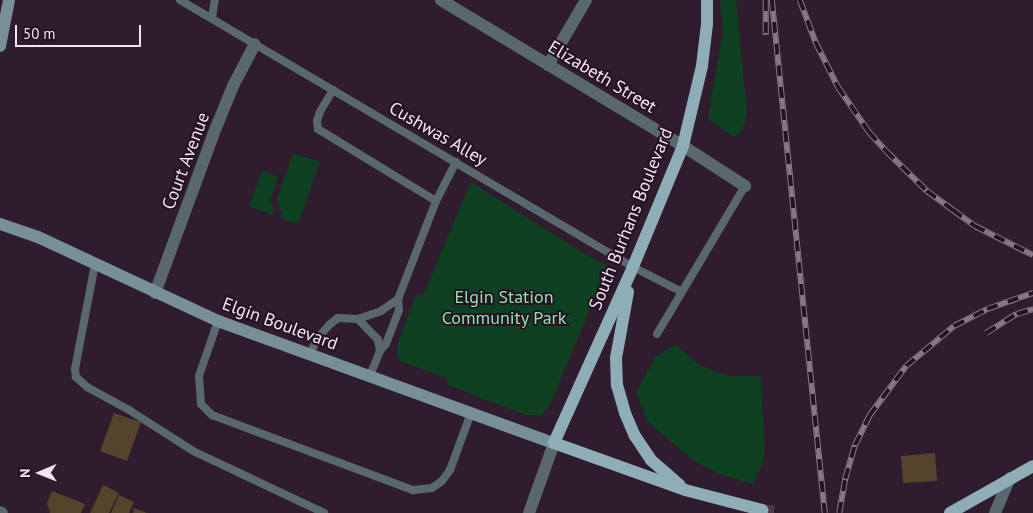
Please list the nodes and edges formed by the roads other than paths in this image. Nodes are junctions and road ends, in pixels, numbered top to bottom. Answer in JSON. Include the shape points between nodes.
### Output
{"nodes":[{"id":1,"x":10,"y":0,"type":"edge"},
{"id":2,"x":180,"y":0,"type":"edge"},
{"id":3,"x":215,"y":0,"type":"edge"},
{"id":4,"x":440,"y":0,"type":"edge"},
{"id":5,"x":586,"y":0,"type":"edge"},
{"id":6,"x":707,"y":0,"type":"edge"},
{"id":7,"x":212,"y":18,"type":"junction"},
{"id":8,"x":255,"y":44,"type":"junction"},
{"id":9,"x":0,"y":46,"type":"edge"},
{"id":10,"x":548,"y":65,"type":"junction"},
{"id":11,"x":333,"y":90,"type":"junction"},
{"id":12,"x":683,"y":146,"type":"junction"},
{"id":13,"x":456,"y":162,"type":"junction"},
{"id":14,"x":745,"y":186,"type":"joint"},
{"id":15,"x":436,"y":201,"type":"junction"},
{"id":16,"x":0,"y":224,"type":"edge"},
{"id":17,"x":95,"y":264,"type":"junction"},
{"id":18,"x":633,"y":266,"type":"junction"},
{"id":19,"x":682,"y":292,"type":"junction"},
{"id":20,"x":155,"y":293,"type":"junction"},
{"id":21,"x":398,"y":299,"type":"junction"},
{"id":22,"x":358,"y":319,"type":"junction"},
{"id":23,"x":218,"y":321,"type":"junction"},
{"id":24,"x":657,"y":334,"type":"dead end"},
{"id":25,"x":380,"y":351,"type":"junction"},
{"id":26,"x":310,"y":354,"type":"junction"},
{"id":27,"x":370,"y":376,"type":"junction"},
{"id":28,"x":471,"y":413,"type":"junction"},
{"id":29,"x":554,"y":443,"type":"junction"},
{"id":30,"x":1033,"y":466,"type":"edge"},
{"id":31,"x":1010,"y":478,"type":"junction"},
{"id":32,"x":685,"y":490,"type":"junction"},
{"id":33,"x":762,"y":510,"type":"dead end"},
{"id":34,"x":324,"y":513,"type":"edge"},
{"id":35,"x":529,"y":513,"type":"edge"},
{"id":36,"x":950,"y":513,"type":"edge"},
{"id":37,"x":995,"y":513,"type":"edge"}],
"edges":[{"from":1,"to":9,"type":"street"},
{"from":2,"to":7,"type":"lane","name":"Cushwas Alley"},
{"from":3,"to":7,"type":"lane"},
{"from":4,"to":10,"type":"street","name":"Elizabeth Street"},
{"from":5,"to":10,"type":"street"},
{"from":6,"to":12,"type":"main road","name":"South Burhans Boulevard","via":[[702,66]]},
{"from":7,"to":8,"type":"lane","name":"Cushwas Alley"},
{"from":8,"to":11,"type":"lane","name":"Cushwas Alley"},
{"from":8,"to":20,"type":"street","name":"Court Avenue","via":[[213,135]]},
{"from":10,"to":12,"type":"street","name":"Elizabeth Street"},
{"from":11,"to":13,"type":"lane","name":"Cushwas Alley"},
{"from":11,"to":15,"type":"lane","via":[[320,112],[318,129]]},
{"from":12,"to":14,"type":"street","name":"Elizabeth Street"},
{"from":12,"to":18,"type":"main road","name":"South Burhans Boulevard"},
{"from":13,"to":15,"type":"lane"},
{"from":13,"to":18,"type":"lane","name":"Cushwas Alley"},
{"from":14,"to":19,"type":"lane"},
{"from":15,"to":21,"type":"lane"},
{"from":16,"to":17,"type":"street","name":"Elgin Boulevard","via":[[38,237]]},
{"from":17,"to":20,"type":"street","name":"Elgin Boulevard"},
{"from":17,"to":34,"type":"lane","via":[[76,377],[87,387],[130,410],[193,451]]},
{"from":18,"to":19,"type":"lane","name":"Cushwas Alley"},
{"from":18,"to":29,"type":"main road","name":"South Burhans Boulevard"},
{"from":18,"to":32,"type":"main road","via":[[616,358],[617,385],[635,436],[651,460]]},
{"from":19,"to":24,"type":"lane"},
{"from":20,"to":23,"type":"street","name":"Elgin Boulevard"},
{"from":21,"to":22,"type":"lane","via":[[381,311]]},
{"from":21,"to":25,"type":"lane","via":[[399,310],[386,344]]},
{"from":22,"to":25,"type":"lane","via":[[378,340]]},
{"from":22,"to":26,"type":"lane","via":[[338,318],[317,339]]},
{"from":23,"to":26,"type":"street","name":"Elgin Boulevard"},
{"from":23,"to":28,"type":"lane","via":[[199,376],[200,404],[212,415],[413,490],[432,488],[442,482],[450,470]]},
{"from":25,"to":27,"type":"lane"},
{"from":26,"to":27,"type":"street","name":"Elgin Boulevard"},
{"from":27,"to":28,"type":"street","name":"Elgin Boulevard"},
{"from":28,"to":29,"type":"street","name":"Elgin Boulevard"},
{"from":29,"to":32,"type":"main road"},
{"from":29,"to":35,"type":"street"},
{"from":30,"to":31,"type":"main road"},
{"from":31,"to":36,"type":"main road"},
{"from":31,"to":37,"type":"street"},
{"from":32,"to":33,"type":"main road"}]}
